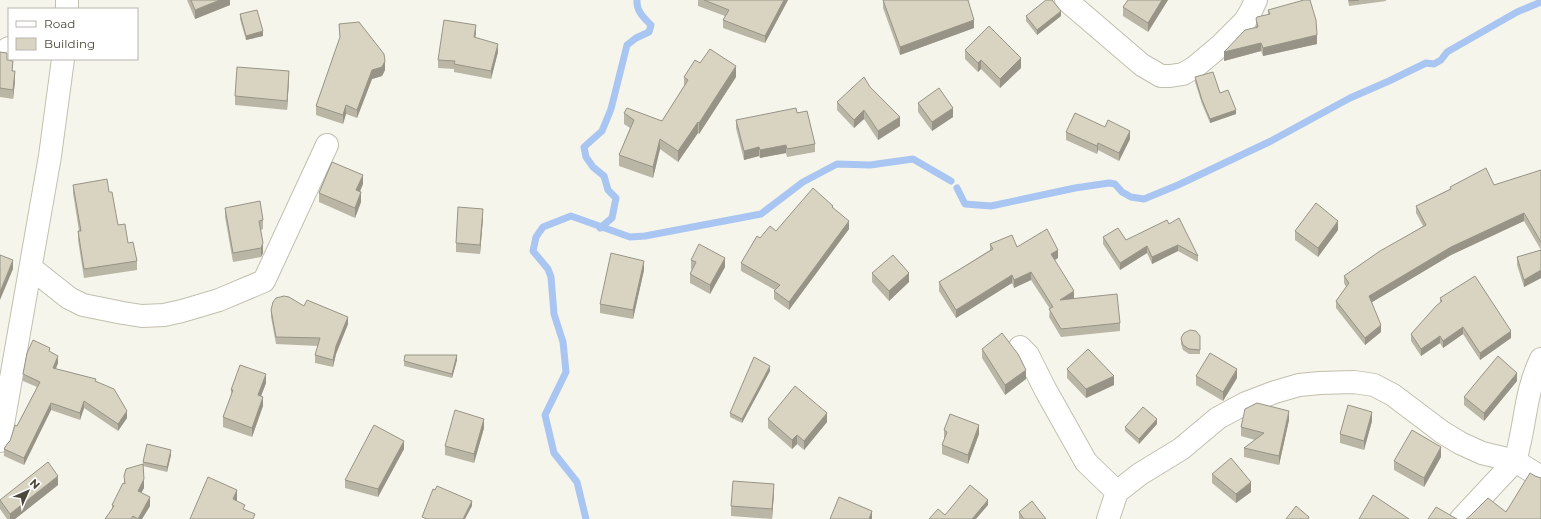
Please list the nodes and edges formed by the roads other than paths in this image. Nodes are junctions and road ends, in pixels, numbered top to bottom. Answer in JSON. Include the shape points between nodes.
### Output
{"nodes":[{"id":1,"x":1066,"y":0,"type":"edge"},
{"id":2,"x":1256,"y":0,"type":"edge"},
{"id":3,"x":63,"y":60,"type":"edge"},
{"id":4,"x":327,"y":145,"type":"dead end"},
{"id":5,"x":31,"y":268,"type":"junction"},
{"id":6,"x":1020,"y":347,"type":"dead end"},
{"id":7,"x":1541,"y":359,"type":"edge"},
{"id":8,"x":0,"y":442,"type":"edge"},
{"id":9,"x":1515,"y":461,"type":"junction"},
{"id":10,"x":1541,"y":477,"type":"edge"},
{"id":11,"x":1117,"y":492,"type":"junction"},
{"id":12,"x":1108,"y":519,"type":"edge"},
{"id":13,"x":1461,"y":519,"type":"edge"}],
"edges":[{"from":1,"to":2,"type":"street","via":[[1142,65],[1161,76],[1170,76],[1183,74],[1196,67],[1245,21]]},
{"from":3,"to":5,"type":"street"},
{"from":4,"to":5,"type":"street","via":[[264,281],[244,290],[182,311],[142,316],[83,305],[69,298]]},
{"from":5,"to":8,"type":"street"},
{"from":6,"to":11,"type":"street","via":[[1028,355],[1086,462]]},
{"from":7,"to":9,"type":"street","via":[[1533,375],[1527,398]]},
{"from":9,"to":10,"type":"street"},
{"from":9,"to":11,"type":"street","via":[[1482,453],[1460,443],[1393,394],[1374,385],[1354,382],[1320,383],[1299,385],[1275,392],[1246,403],[1218,418],[1181,449],[1140,474]]},
{"from":9,"to":13,"type":"street"},
{"from":11,"to":12,"type":"street"}]}
